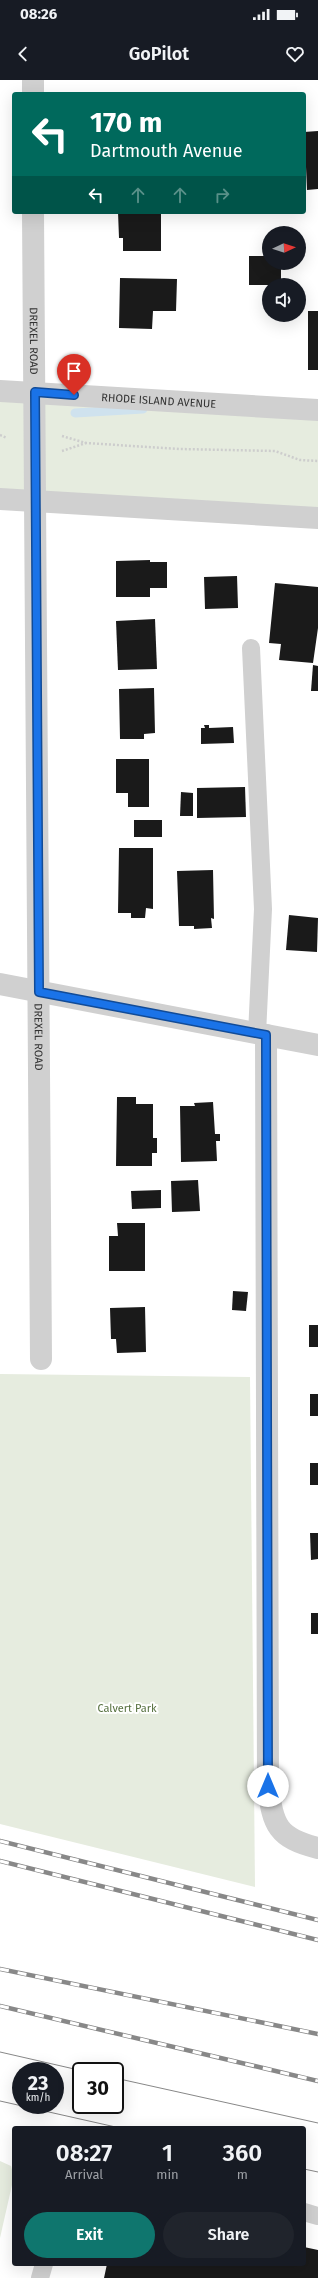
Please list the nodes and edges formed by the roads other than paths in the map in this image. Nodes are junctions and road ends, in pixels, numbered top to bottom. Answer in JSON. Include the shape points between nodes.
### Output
{"nodes":[{"id":1,"x":33,"y":80,"type":"edge"},
{"id":2,"x":33,"y":92,"type":"edge"},
{"id":3,"x":33,"y":214,"type":"edge"},
{"id":4,"x":0,"y":391,"type":"edge"},
{"id":5,"x":35,"y":392,"type":"junction"},
{"id":6,"x":318,"y":410,"type":"edge"},
{"id":7,"x":0,"y":499,"type":"edge"},
{"id":8,"x":35,"y":501,"type":"junction"},
{"id":9,"x":318,"y":518,"type":"edge"},
{"id":10,"x":251,"y":648,"type":"dead end"},
{"id":11,"x":0,"y":984,"type":"edge"},
{"id":12,"x":39,"y":992,"type":"junction"},
{"id":13,"x":262,"y":1035,"type":"junction"},
{"id":14,"x":318,"y":1045,"type":"edge"},
{"id":15,"x":41,"y":1359,"type":"dead end"},
{"id":16,"x":318,"y":1848,"type":"edge"},
{"id":17,"x":306,"y":2213,"type":"edge"},
{"id":18,"x":318,"y":2216,"type":"edge"},
{"id":19,"x":43,"y":2266,"type":"edge"},
{"id":20,"x":40,"y":2278,"type":"edge"}],
"edges":[{"from":1,"to":2,"type":"street"},
{"from":3,"to":5,"type":"street","name":"DREXEL ROAD"},
{"from":4,"to":5,"type":"street","name":"RHODE ISLAND AVENUE"},
{"from":5,"to":6,"type":"street","name":"RHODE ISLAND AVENUE"},
{"from":5,"to":8,"type":"street","name":"DREXEL ROAD"},
{"from":7,"to":8,"type":"street"},
{"from":8,"to":9,"type":"street"},
{"from":8,"to":12,"type":"street","name":"DREXEL ROAD"},
{"from":10,"to":13,"type":"lane","via":[[263,909]]},
{"from":11,"to":12,"type":"street"},
{"from":12,"to":13,"type":"street"},
{"from":12,"to":15,"type":"street","name":"DREXEL ROAD"},
{"from":13,"to":14,"type":"street"},
{"from":13,"to":16,"type":"street","via":[[268,1786],[271,1811],[278,1828],[293,1840]]},
{"from":17,"to":18,"type":"lane"},
{"from":19,"to":20,"type":"lane"}]}
